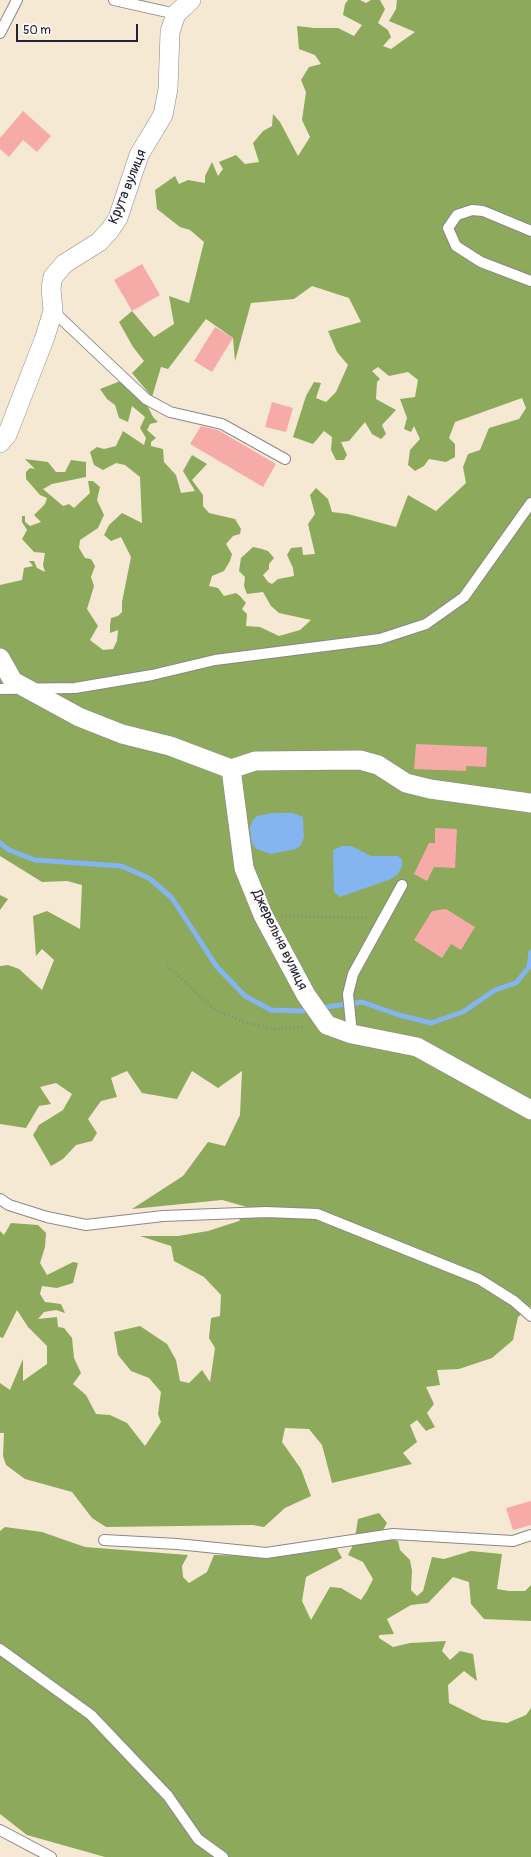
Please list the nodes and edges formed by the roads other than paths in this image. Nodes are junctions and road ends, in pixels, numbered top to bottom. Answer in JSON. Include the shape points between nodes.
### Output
{"nodes":[{"id":1,"x":17,"y":0,"type":"edge"},
{"id":2,"x":114,"y":0,"type":"edge"},
{"id":3,"x":191,"y":0,"type":"edge"},
{"id":4,"x":176,"y":14,"type":"junction"},
{"id":5,"x":0,"y":33,"type":"edge"},
{"id":6,"x":531,"y":231,"type":"edge"},
{"id":7,"x":531,"y":281,"type":"edge"},
{"id":8,"x":53,"y":311,"type":"junction"},
{"id":9,"x":0,"y":444,"type":"edge"},
{"id":10,"x":285,"y":459,"type":"dead end"},
{"id":11,"x":531,"y":503,"type":"edge"},
{"id":12,"x":0,"y":658,"type":"edge"},
{"id":13,"x":0,"y":689,"type":"edge"},
{"id":14,"x":30,"y":690,"type":"junction"},
{"id":15,"x":231,"y":769,"type":"junction"},
{"id":16,"x":531,"y":803,"type":"edge"},
{"id":17,"x":402,"y":884,"type":"dead end"},
{"id":18,"x":352,"y":1034,"type":"junction"},
{"id":19,"x":531,"y":1110,"type":"edge"},
{"id":20,"x":0,"y":1199,"type":"edge"},
{"id":21,"x":531,"y":1316,"type":"edge"},
{"id":22,"x":531,"y":1534,"type":"edge"},
{"id":23,"x":104,"y":1540,"type":"dead end"},
{"id":24,"x":0,"y":1649,"type":"edge"},
{"id":25,"x":0,"y":1830,"type":"edge"},
{"id":26,"x":51,"y":1857,"type":"edge"},
{"id":27,"x":223,"y":1857,"type":"edge"}],
"edges":[{"from":1,"to":5,"type":"lane"},
{"from":2,"to":4,"type":"lane"},
{"from":3,"to":4,"type":"street","name":"Крута вулиця"},
{"from":4,"to":8,"type":"street","name":"Крута вулиця","via":[[170,32],[168,89],[163,115],[138,155],[114,224],[98,242],[64,264],[53,277]]},
{"from":6,"to":7,"type":"lane","via":[[483,211],[472,210],[457,215],[448,228],[456,246],[481,262]]},
{"from":8,"to":9,"type":"street","via":[[10,428]]},
{"from":8,"to":10,"type":"lane","via":[[146,400],[170,412],[222,424]]},
{"from":11,"to":14,"type":"lane","via":[[464,597],[426,624],[380,639],[215,660],[152,675],[75,688]]},
{"from":12,"to":14,"type":"street","via":[[13,681]]},
{"from":13,"to":14,"type":"lane"},
{"from":14,"to":15,"type":"street","via":[[78,717],[122,734],[170,746]]},
{"from":15,"to":16,"type":"street","via":[[255,761],[360,760],[378,765],[406,783],[430,789]]},
{"from":15,"to":18,"type":"street","name":"Джерельна вулиця","via":[[244,868],[263,915],[306,995],[327,1025]]},
{"from":17,"to":18,"type":"lane","via":[[353,974],[348,994]]},
{"from":18,"to":19,"type":"street","via":[[417,1047]]},
{"from":20,"to":21,"type":"lane","via":[[9,1205],[47,1218],[86,1225],[163,1216],[266,1212],[317,1214],[479,1279]]},
{"from":22,"to":23,"type":"lane","via":[[512,1541],[393,1534],[266,1553]]},
{"from":24,"to":27,"type":"lane","via":[[91,1715],[168,1796],[198,1839]]},
{"from":25,"to":26,"type":"lane"}]}
